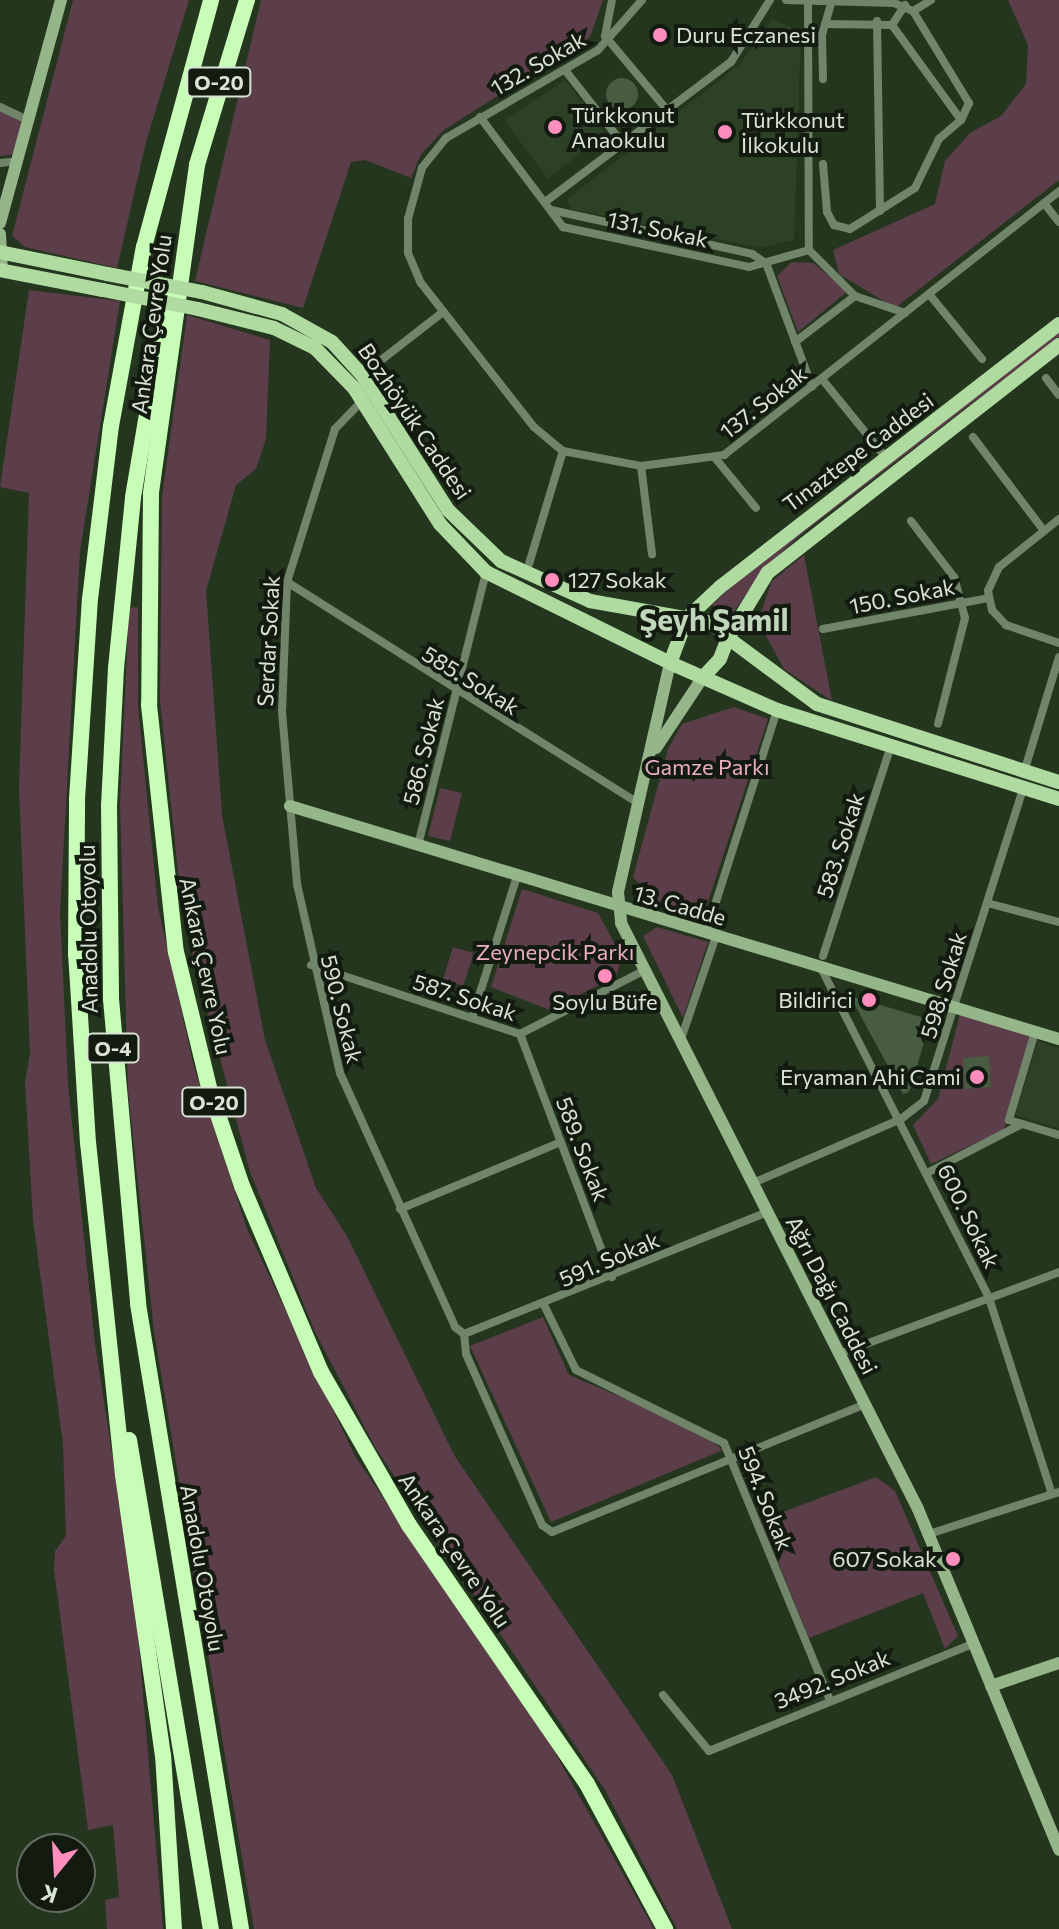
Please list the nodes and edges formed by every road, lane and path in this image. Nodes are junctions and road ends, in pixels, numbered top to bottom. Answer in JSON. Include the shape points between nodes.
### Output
{"nodes":[{"id":1,"x":61,"y":0,"type":"edge"},
{"id":2,"x":209,"y":0,"type":"edge"},
{"id":3,"x":247,"y":0,"type":"edge"},
{"id":4,"x":612,"y":0,"type":"edge"},
{"id":5,"x":642,"y":0,"type":"edge"},
{"id":6,"x":770,"y":0,"type":"edge"},
{"id":7,"x":786,"y":0,"type":"edge"},
{"id":8,"x":931,"y":0,"type":"edge"},
{"id":9,"x":831,"y":4,"type":"junction"},
{"id":10,"x":808,"y":5,"type":"junction"},
{"id":11,"x":909,"y":8,"type":"junction"},
{"id":12,"x":877,"y":21,"type":"junction"},
{"id":13,"x":825,"y":24,"type":"junction"},
{"id":14,"x":892,"y":25,"type":"junction"},
{"id":15,"x":611,"y":41,"type":"junction"},
{"id":16,"x":565,"y":70,"type":"junction"},
{"id":17,"x":823,"y":79,"type":"dead end"},
{"id":18,"x":0,"y":107,"type":"edge"},
{"id":19,"x":667,"y":110,"type":"junction"},
{"id":20,"x":480,"y":117,"type":"junction"},
{"id":21,"x":28,"y":120,"type":"junction"},
{"id":22,"x":961,"y":120,"type":"junction"},
{"id":23,"x":623,"y":144,"type":"junction"},
{"id":24,"x":18,"y":161,"type":"junction"},
{"id":25,"x":0,"y":163,"type":"edge"},
{"id":26,"x":823,"y":164,"type":"dead end"},
{"id":27,"x":197,"y":165,"type":"junction"},
{"id":28,"x":1059,"y":191,"type":"edge"},
{"id":29,"x":545,"y":202,"type":"junction"},
{"id":30,"x":1044,"y":203,"type":"junction"},
{"id":31,"x":551,"y":210,"type":"junction"},
{"id":32,"x":880,"y":211,"type":"junction"},
{"id":33,"x":1059,"y":222,"type":"edge"},
{"id":34,"x":0,"y":223,"type":"edge"},
{"id":35,"x":0,"y":234,"type":"edge"},
{"id":36,"x":809,"y":250,"type":"junction"},
{"id":37,"x":2,"y":252,"type":"edge"},
{"id":38,"x":766,"y":263,"type":"junction"},
{"id":39,"x":1,"y":273,"type":"edge"},
{"id":40,"x":929,"y":294,"type":"junction"},
{"id":41,"x":855,"y":296,"type":"junction"},
{"id":42,"x":443,"y":312,"type":"junction"},
{"id":43,"x":905,"y":313,"type":"junction"},
{"id":44,"x":1059,"y":324,"type":"edge"},
{"id":45,"x":795,"y":342,"type":"junction"},
{"id":46,"x":1059,"y":345,"type":"edge"},
{"id":47,"x":982,"y":359,"type":"dead end"},
{"id":48,"x":362,"y":375,"type":"junction"},
{"id":49,"x":1046,"y":378,"type":"dead end"},
{"id":50,"x":822,"y":379,"type":"junction"},
{"id":51,"x":812,"y":387,"type":"junction"},
{"id":52,"x":1059,"y":395,"type":"edge"},
{"id":53,"x":362,"y":401,"type":"junction"},
{"id":54,"x":973,"y":437,"type":"dead end"},
{"id":55,"x":563,"y":451,"type":"junction"},
{"id":56,"x":716,"y":459,"type":"junction"},
{"id":57,"x":887,"y":459,"type":"junction"},
{"id":58,"x":641,"y":466,"type":"junction"},
{"id":59,"x":756,"y":508,"type":"dead end"},
{"id":60,"x":1059,"y":519,"type":"edge"},
{"id":61,"x":911,"y":521,"type":"dead end"},
{"id":62,"x":1044,"y":531,"type":"junction"},
{"id":63,"x":652,"y":554,"type":"dead end"},
{"id":64,"x":529,"y":564,"type":"dead end"},
{"id":65,"x":486,"y":572,"type":"junction"},
{"id":66,"x":287,"y":582,"type":"junction"},
{"id":67,"x":988,"y":598,"type":"junction"},
{"id":68,"x":962,"y":603,"type":"junction"},
{"id":69,"x":687,"y":618,"type":"junction"},
{"id":70,"x":823,"y":629,"type":"dead end"},
{"id":71,"x":728,"y":638,"type":"junction"},
{"id":72,"x":1059,"y":643,"type":"edge"},
{"id":73,"x":1059,"y":657,"type":"edge"},
{"id":74,"x":670,"y":663,"type":"junction"},
{"id":75,"x":703,"y":677,"type":"junction"},
{"id":76,"x":456,"y":693,"type":"junction"},
{"id":77,"x":777,"y":710,"type":"junction"},
{"id":78,"x":938,"y":724,"type":"dead end"},
{"id":79,"x":891,"y":746,"type":"junction"},
{"id":80,"x":653,"y":755,"type":"junction"},
{"id":81,"x":1024,"y":772,"type":"junction"},
{"id":82,"x":1059,"y":782,"type":"edge"},
{"id":83,"x":1023,"y":788,"type":"junction"},
{"id":84,"x":1059,"y":799,"type":"edge"},
{"id":85,"x":639,"y":804,"type":"junction"},
{"id":86,"x":290,"y":806,"type":"junction"},
{"id":87,"x":418,"y":845,"type":"junction"},
{"id":88,"x":517,"y":876,"type":"junction"},
{"id":89,"x":987,"y":903,"type":"junction"},
{"id":90,"x":618,"y":907,"type":"junction"},
{"id":91,"x":1059,"y":922,"type":"edge"},
{"id":92,"x":711,"y":934,"type":"junction"},
{"id":93,"x":822,"y":962,"type":"junction"},
{"id":94,"x":311,"y":965,"type":"junction"},
{"id":95,"x":645,"y":970,"type":"junction"},
{"id":96,"x":955,"y":1008,"type":"junction"},
{"id":97,"x":472,"y":1018,"type":"junction"},
{"id":98,"x":1035,"y":1032,"type":"junction"},
{"id":99,"x":520,"y":1034,"type":"junction"},
{"id":100,"x":1059,"y":1039,"type":"edge"},
{"id":101,"x":681,"y":1040,"type":"junction"},
{"id":102,"x":901,"y":1119,"type":"junction"},
{"id":103,"x":1022,"y":1124,"type":"junction"},
{"id":104,"x":1059,"y":1135,"type":"edge"},
{"id":105,"x":561,"y":1142,"type":"junction"},
{"id":106,"x":927,"y":1173,"type":"junction"},
{"id":107,"x":753,"y":1183,"type":"junction"},
{"id":108,"x":400,"y":1209,"type":"junction"},
{"id":109,"x":768,"y":1212,"type":"junction"},
{"id":110,"x":1059,"y":1272,"type":"edge"},
{"id":111,"x":612,"y":1277,"type":"junction"},
{"id":112,"x":989,"y":1298,"type":"junction"},
{"id":113,"x":544,"y":1305,"type":"junction"},
{"id":114,"x":464,"y":1334,"type":"junction"},
{"id":115,"x":839,"y":1354,"type":"junction"},
{"id":116,"x":115,"y":1364,"type":"junction"},
{"id":117,"x":865,"y":1404,"type":"junction"},
{"id":118,"x":730,"y":1457,"type":"junction"},
{"id":119,"x":1055,"y":1493,"type":"edge"},
{"id":120,"x":929,"y":1534,"type":"junction"},
{"id":121,"x":973,"y":1644,"type":"junction"},
{"id":122,"x":1059,"y":1663,"type":"edge"},
{"id":123,"x":991,"y":1686,"type":"junction"},
{"id":124,"x":663,"y":1695,"type":"dead end"},
{"id":125,"x":829,"y":1698,"type":"junction"},
{"id":126,"x":1059,"y":1850,"type":"edge"},
{"id":127,"x":174,"y":1929,"type":"edge"},
{"id":128,"x":211,"y":1929,"type":"edge"},
{"id":129,"x":241,"y":1929,"type":"edge"},
{"id":130,"x":665,"y":1929,"type":"edge"}],
"edges":[{"from":1,"to":21,"type":"main road"},
{"from":2,"to":116,"type":"highway","name":"Ankara Çevre Yolu","number":"O-20","via":[[131,319],[101,495],[84,666],[78,1002]]},
{"from":3,"to":27,"type":"highway","name":"Ankara Çevre Yolu","number":"O-20"},
{"from":4,"to":15,"type":"street","via":[[603,28]]},
{"from":5,"to":15,"type":"street","name":"132. Sokak"},
{"from":6,"to":19,"type":"street","via":[[734,60]]},
{"from":7,"to":10,"type":"street"},
{"from":8,"to":11,"type":"street"},
{"from":9,"to":10,"type":"street"},
{"from":9,"to":11,"type":"street"},
{"from":9,"to":13,"type":"street"},
{"from":10,"to":36,"type":"street"},
{"from":11,"to":14,"type":"street"},
{"from":11,"to":22,"type":"street","via":[[969,103]]},
{"from":12,"to":13,"type":"street"},
{"from":12,"to":14,"type":"street"},
{"from":12,"to":32,"type":"street"},
{"from":13,"to":17,"type":"street"},
{"from":14,"to":22,"type":"street"},
{"from":15,"to":16,"type":"street","name":"132. Sokak"},
{"from":15,"to":19,"type":"street"},
{"from":16,"to":20,"type":"street","name":"132. Sokak"},
{"from":16,"to":23,"type":"street"},
{"from":18,"to":21,"type":"street"},
{"from":19,"to":23,"type":"street"},
{"from":20,"to":29,"type":"street","name":"131. Sokak"},
{"from":20,"to":42,"type":"street","name":"132. Sokak","via":[[436,147],[411,202],[408,253]]},
{"from":21,"to":24,"type":"main road"},
{"from":22,"to":32,"type":"street","via":[[939,139],[915,188]]},
{"from":23,"to":29,"type":"street"},
{"from":24,"to":25,"type":"street"},
{"from":24,"to":34,"type":"main road"},
{"from":26,"to":32,"type":"street","via":[[827,212],[834,225],[850,229]]},
{"from":27,"to":129,"type":"highway","name":"Anadolu Otoyolu","number":"O-4","via":[[157,344],[121,602],[109,805],[109,954],[117,1110],[138,1304]]},
{"from":27,"to":130,"type":"highway","name":"Ankara Çevre Yolu","number":"O-20","via":[[151,494],[147,650],[162,862],[210,1091],[274,1269],[362,1449],[566,1750]]},
{"from":28,"to":30,"type":"street","name":"137. Sokak"},
{"from":29,"to":31,"type":"street","name":"131. Sokak"},
{"from":30,"to":33,"type":"street"},
{"from":30,"to":40,"type":"street","name":"137. Sokak"},
{"from":31,"to":38,"type":"street","name":"131. Sokak","via":[[752,254]]},
{"from":31,"to":38,"type":"street","name":"131. Sokak","via":[[563,227],[749,267]]},
{"from":35,"to":37,"type":"main road"},
{"from":36,"to":38,"type":"street"},
{"from":36,"to":41,"type":"street"},
{"from":37,"to":39,"type":"main road"},
{"from":37,"to":48,"type":"main road","name":"Bozhöyük Caddesi","bridge":true,"via":[[202,292],[310,326]]},
{"from":38,"to":45,"type":"street"},
{"from":39,"to":53,"type":"main road","name":"Bozhöyük Caddesi","bridge":true,"via":[[198,309],[299,339],[334,365]]},
{"from":40,"to":43,"type":"street","name":"137. Sokak"},
{"from":40,"to":47,"type":"street"},
{"from":41,"to":43,"type":"street"},
{"from":41,"to":45,"type":"street"},
{"from":42,"to":48,"type":"street"},
{"from":42,"to":55,"type":"street","name":"137. Sokak","via":[[534,427]]},
{"from":43,"to":50,"type":"street","name":"137. Sokak"},
{"from":44,"to":57,"type":"main road","name":"Tınaztepe Caddesi"},
{"from":45,"to":51,"type":"street"},
{"from":46,"to":71,"type":"main road","name":"Tınaztepe Caddesi","via":[[768,572],[746,599]]},
{"from":48,"to":69,"type":"main road","name":"Bozhöyük Caddesi","via":[[448,510],[486,550],[522,574],[590,601]]},
{"from":49,"to":52,"type":"street"},
{"from":50,"to":51,"type":"street","name":"137. Sokak"},
{"from":50,"to":57,"type":"street"},
{"from":51,"to":56,"type":"street","name":"137. Sokak"},
{"from":53,"to":65,"type":"main road","name":"Bozhöyük Caddesi","via":[[440,524]]},
{"from":53,"to":66,"type":"street","name":"Serdar Sokak","via":[[335,429]]},
{"from":54,"to":62,"type":"street"},
{"from":55,"to":58,"type":"street","name":"137. Sokak"},
{"from":55,"to":64,"type":"street"},
{"from":56,"to":58,"type":"street","name":"137. Sokak"},
{"from":56,"to":59,"type":"street"},
{"from":57,"to":69,"type":"main road","name":"Tınaztepe Caddesi"},
{"from":58,"to":63,"type":"street"},
{"from":60,"to":62,"type":"street"},
{"from":61,"to":68,"type":"street","via":[[954,577]]},
{"from":62,"to":67,"type":"street","via":[[995,572]]},
{"from":65,"to":74,"type":"main road","name":"Bozhöyük Caddesi"},
{"from":65,"to":76,"type":"street","name":"586. Sokak"},
{"from":66,"to":76,"type":"street","name":"585. Sokak"},
{"from":66,"to":86,"type":"street","name":"Serdar Sokak","via":[[282,712]]},
{"from":67,"to":68,"type":"street","name":"150. Sokak"},
{"from":67,"to":72,"type":"street","via":[[1006,625]]},
{"from":68,"to":70,"type":"street","name":"150. Sokak"},
{"from":68,"to":78,"type":"street","via":[[964,636]]},
{"from":69,"to":71,"type":"main road","name":"Bozhöyük Caddesi","via":[[712,623]]},
{"from":69,"to":74,"type":"main road"},
{"from":71,"to":75,"type":"main road","name":"Tınaztepe Caddesi","via":[[720,659]]},
{"from":71,"to":81,"type":"main road","via":[[817,704]]},
{"from":73,"to":81,"type":"street"},
{"from":74,"to":75,"type":"main road","name":"Bozhöyük Caddesi"},
{"from":74,"to":80,"type":"main road"},
{"from":75,"to":77,"type":"main road"},
{"from":75,"to":80,"type":"main road"},
{"from":76,"to":85,"type":"street","name":"585. Sokak"},
{"from":76,"to":87,"type":"street","name":"586. Sokak"},
{"from":77,"to":79,"type":"main road"},
{"from":77,"to":92,"type":"street"},
{"from":79,"to":83,"type":"main road"},
{"from":79,"to":93,"type":"street","name":"583. Sokak"},
{"from":80,"to":85,"type":"main road"},
{"from":81,"to":82,"type":"main road"},
{"from":83,"to":84,"type":"main road"},
{"from":83,"to":89,"type":"street","name":"598. Sokak"},
{"from":85,"to":90,"type":"main road"},
{"from":86,"to":87,"type":"main road","name":"13. Cadde"},
{"from":86,"to":94,"type":"street","name":"590. Sokak"},
{"from":87,"to":88,"type":"main road","name":"13. Cadde"},
{"from":88,"to":90,"type":"main road","name":"13. Cadde"},
{"from":88,"to":97,"type":"street"},
{"from":89,"to":91,"type":"street"},
{"from":89,"to":96,"type":"street","name":"598. Sokak"},
{"from":90,"to":92,"type":"main road","name":"13. Cadde"},
{"from":90,"to":95,"type":"main road","name":"Ağrı Dağı Caddesi"},
{"from":92,"to":93,"type":"main road","name":"13. Cadde"},
{"from":92,"to":101,"type":"street"},
{"from":93,"to":96,"type":"main road","name":"13. Cadde"},
{"from":93,"to":102,"type":"street","name":"600. Sokak"},
{"from":94,"to":97,"type":"street","name":"587. Sokak"},
{"from":94,"to":108,"type":"street","name":"590. Sokak","via":[[340,1073]]},
{"from":95,"to":99,"type":"street","name":"587. Sokak"},
{"from":95,"to":101,"type":"main road","name":"Ağrı Dağı Caddesi"},
{"from":96,"to":98,"type":"main road","name":"13. Cadde"},
{"from":96,"to":102,"type":"street","name":"598. Sokak","via":[[926,1097]]},
{"from":97,"to":99,"type":"street","name":"587. Sokak"},
{"from":98,"to":100,"type":"main road","name":"13. Cadde"},
{"from":98,"to":103,"type":"street","via":[[1009,1120]]},
{"from":99,"to":105,"type":"street","name":"589. Sokak"},
{"from":101,"to":107,"type":"main road","name":"Ağrı Dağı Caddesi"},
{"from":102,"to":106,"type":"street","name":"600. Sokak"},
{"from":102,"to":107,"type":"street","name":"598. Sokak"},
{"from":103,"to":104,"type":"street"},
{"from":103,"to":106,"type":"street"},
{"from":105,"to":108,"type":"street"},
{"from":105,"to":111,"type":"street","name":"589. Sokak"},
{"from":106,"to":112,"type":"street","name":"600. Sokak"},
{"from":107,"to":109,"type":"main road","name":"Ağrı Dağı Caddesi"},
{"from":108,"to":114,"type":"street","name":"590. Sokak"},
{"from":109,"to":111,"type":"street","name":"591. Sokak"},
{"from":109,"to":115,"type":"main road","name":"Ağrı Dağı Caddesi"},
{"from":110,"to":112,"type":"street"},
{"from":111,"to":113,"type":"street","name":"591. Sokak"},
{"from":112,"to":115,"type":"street"},
{"from":112,"to":119,"type":"street","name":"600. Sokak"},
{"from":113,"to":114,"type":"street","name":"591. Sokak"},
{"from":113,"to":118,"type":"street","name":"594. Sokak","via":[[576,1370],[711,1431]]},
{"from":114,"to":118,"type":"street","name":"590. Sokak","via":[[466,1354],[542,1525],[552,1532]]},
{"from":115,"to":117,"type":"main road","name":"Ağrı Dağı Caddesi"},
{"from":116,"to":127,"type":"highway","name":"Ankara Çevre Yolu","number":"O-20","via":[[123,1475],[163,1756]]},
{"from":116,"to":128,"type":"highway"},
{"from":117,"to":118,"type":"street"},
{"from":117,"to":120,"type":"main road","name":"Ağrı Dağı Caddesi"},
{"from":118,"to":125,"type":"street","name":"594. Sokak"},
{"from":119,"to":120,"type":"street"},
{"from":120,"to":121,"type":"main road","name":"Ağrı Dağı Caddesi"},
{"from":121,"to":123,"type":"main road","name":"Ağrı Dağı Caddesi"},
{"from":121,"to":125,"type":"street","name":"3492. Sokak"},
{"from":122,"to":123,"type":"main road"},
{"from":123,"to":126,"type":"main road","name":"Ağrı Dağı Caddesi"},
{"from":124,"to":125,"type":"street","name":"3492. Sokak","via":[[705,1751]]}]}
